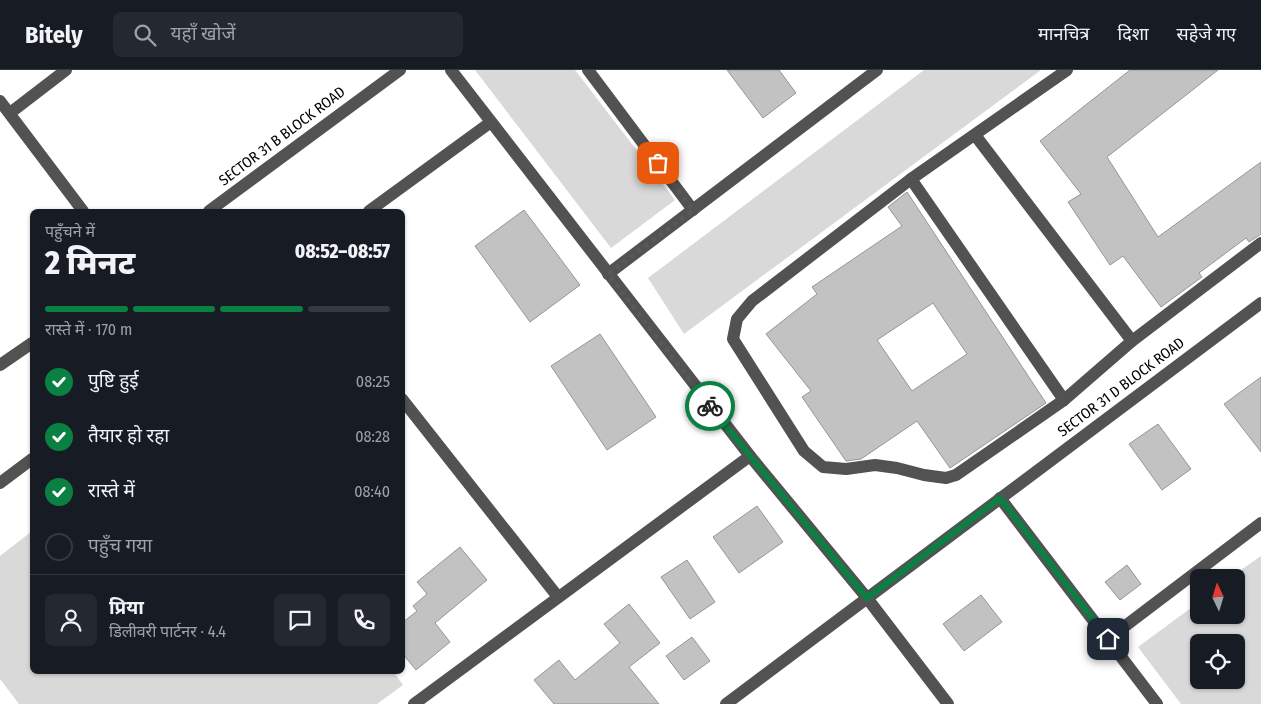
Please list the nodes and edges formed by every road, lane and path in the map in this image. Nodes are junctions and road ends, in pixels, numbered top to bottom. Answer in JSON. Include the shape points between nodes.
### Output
{"nodes":[{"id":1,"x":66,"y":70,"type":"edge"},
{"id":2,"x":400,"y":70,"type":"edge"},
{"id":3,"x":451,"y":70,"type":"edge"},
{"id":4,"x":588,"y":70,"type":"edge"},
{"id":5,"x":876,"y":70,"type":"edge"},
{"id":6,"x":1067,"y":70,"type":"edge"},
{"id":7,"x":0,"y":101,"type":"edge"},
{"id":8,"x":10,"y":114,"type":"junction"},
{"id":9,"x":491,"y":122,"type":"junction"},
{"id":10,"x":975,"y":135,"type":"junction"},
{"id":11,"x":911,"y":178,"type":"junction"},
{"id":12,"x":81,"y":209,"type":"edge"},
{"id":13,"x":212,"y":209,"type":"edge"},
{"id":14,"x":372,"y":209,"type":"edge"},
{"id":15,"x":693,"y":210,"type":"junction"},
{"id":16,"x":1261,"y":243,"type":"edge"},
{"id":17,"x":608,"y":274,"type":"junction"},
{"id":18,"x":1261,"y":303,"type":"edge"},
{"id":19,"x":1132,"y":340,"type":"junction"},
{"id":20,"x":30,"y":344,"type":"edge"},
{"id":21,"x":0,"y":366,"type":"edge"},
{"id":22,"x":1064,"y":400,"type":"junction"},
{"id":23,"x":405,"y":404,"type":"edge"},
{"id":24,"x":750,"y":456,"type":"junction"},
{"id":25,"x":30,"y":460,"type":"edge"},
{"id":26,"x":0,"y":483,"type":"edge"},
{"id":27,"x":1000,"y":498,"type":"junction"},
{"id":28,"x":1261,"y":523,"type":"edge"},
{"id":29,"x":558,"y":597,"type":"junction"},
{"id":30,"x":867,"y":598,"type":"junction"},
{"id":31,"x":1108,"y":639,"type":"junction"},
{"id":32,"x":414,"y":704,"type":"edge"},
{"id":33,"x":726,"y":704,"type":"edge"},
{"id":34,"x":948,"y":704,"type":"edge"},
{"id":35,"x":1157,"y":704,"type":"edge"}],
"edges":[{"from":1,"to":8,"type":"street"},
{"from":2,"to":13,"type":"street","name":"SECTOR 31 B BLOCK ROAD"},
{"from":3,"to":9,"type":"street"},
{"from":4,"to":15,"type":"street"},
{"from":5,"to":15,"type":"street"},
{"from":6,"to":10,"type":"street"},
{"from":7,"to":8,"type":"street"},
{"from":8,"to":12,"type":"street"},
{"from":9,"to":14,"type":"street"},
{"from":9,"to":17,"type":"street"},
{"from":10,"to":11,"type":"street"},
{"from":10,"to":19,"type":"street"},
{"from":11,"to":22,"type":"street"},
{"from":11,"to":22,"type":"street","via":[[752,301],[737,319],[733,340],[804,451],[823,467],[846,469],[875,465],[946,478],[956,475]]},
{"from":15,"to":17,"type":"street"},
{"from":16,"to":19,"type":"street"},
{"from":17,"to":24,"type":"street"},
{"from":18,"to":27,"type":"street","name":"SECTOR 31 D BLOCK ROAD"},
{"from":19,"to":22,"type":"street"},
{"from":20,"to":21,"type":"street"},
{"from":23,"to":29,"type":"street"},
{"from":24,"to":29,"type":"street"},
{"from":24,"to":30,"type":"street"},
{"from":25,"to":26,"type":"street"},
{"from":27,"to":30,"type":"street","name":"SECTOR 31 D BLOCK ROAD"},
{"from":27,"to":31,"type":"street"},
{"from":28,"to":31,"type":"street"},
{"from":29,"to":32,"type":"street"},
{"from":30,"to":33,"type":"street","name":"SECTOR 31 D BLOCK ROAD"},
{"from":30,"to":34,"type":"street"},
{"from":31,"to":35,"type":"street"}]}
